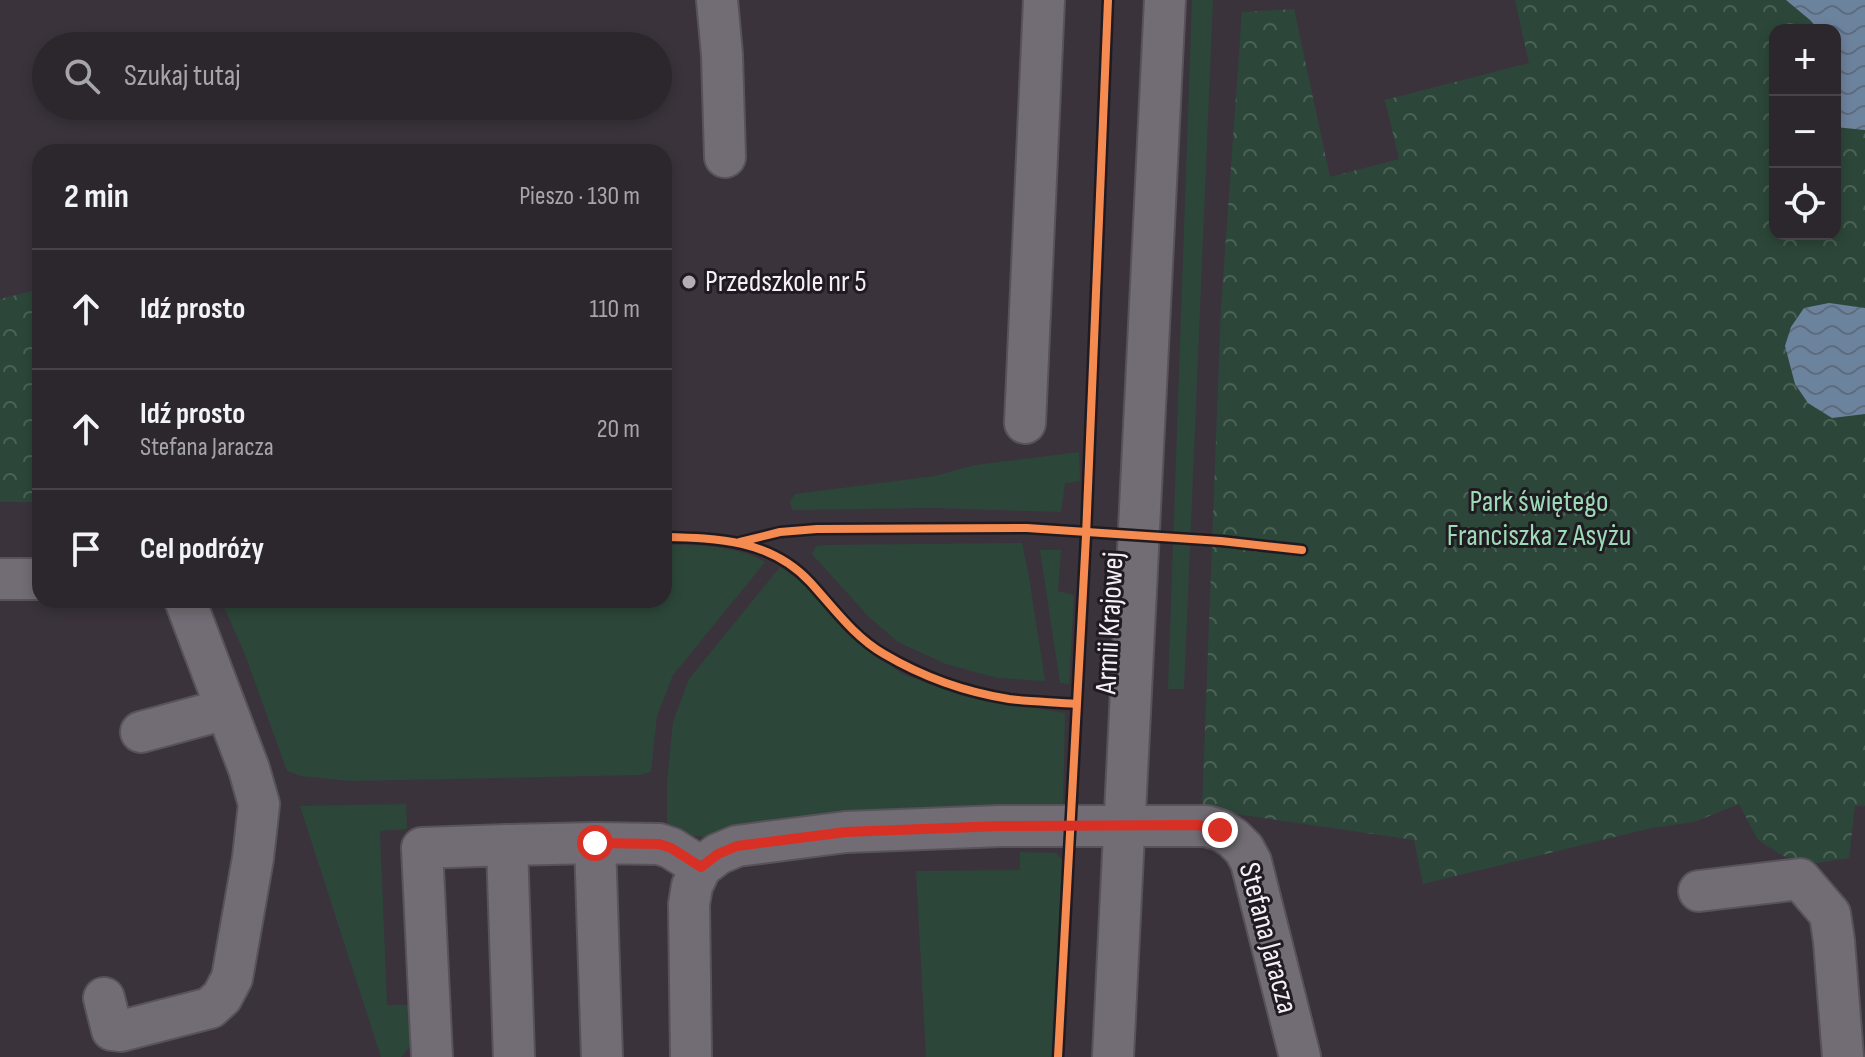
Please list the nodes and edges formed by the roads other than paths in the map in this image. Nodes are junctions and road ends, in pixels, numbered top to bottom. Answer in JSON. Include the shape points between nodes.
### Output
{"nodes":[{"id":1,"x":717,"y":0,"type":"edge"},
{"id":2,"x":1044,"y":0,"type":"edge"},
{"id":3,"x":1165,"y":0,"type":"edge"},
{"id":4,"x":725,"y":157,"type":"dead end"},
{"id":5,"x":1025,"y":423,"type":"dead end"},
{"id":6,"x":0,"y":579,"type":"edge"},
{"id":7,"x":32,"y":579,"type":"edge"},
{"id":8,"x":188,"y":608,"type":"edge"},
{"id":9,"x":226,"y":709,"type":"junction"},
{"id":10,"x":141,"y":732,"type":"dead end"},
{"id":11,"x":1125,"y":826,"type":"junction"},
{"id":12,"x":595,"y":843,"type":"junction"},
{"id":13,"x":507,"y":845,"type":"junction"},
{"id":14,"x":701,"y":867,"type":"junction"},
{"id":15,"x":1699,"y":891,"type":"dead end"},
{"id":16,"x":104,"y":998,"type":"dead end"},
{"id":17,"x":432,"y":1057,"type":"edge"},
{"id":18,"x":514,"y":1057,"type":"edge"},
{"id":19,"x":602,"y":1057,"type":"edge"},
{"id":20,"x":691,"y":1057,"type":"edge"},
{"id":21,"x":1113,"y":1057,"type":"edge"},
{"id":22,"x":1300,"y":1057,"type":"edge"},
{"id":23,"x":1843,"y":1057,"type":"edge"}],
"edges":[{"from":1,"to":4,"type":"street"},
{"from":2,"to":5,"type":"street"},
{"from":3,"to":11,"type":"street","name":"Armii Krajowej"},
{"from":6,"to":7,"type":"street"},
{"from":8,"to":9,"type":"street"},
{"from":9,"to":10,"type":"street"},
{"from":9,"to":16,"type":"street","via":[[259,804],[232,978],[210,1008],[121,1031],[112,1030]]},
{"from":11,"to":14,"type":"street","name":"Stefana Jaracza","via":[[846,832],[737,846]]},
{"from":11,"to":21,"type":"street","name":"Armii Krajowej"},
{"from":11,"to":22,"type":"street","name":"Stefana Jaracza","via":[[1206,826],[1227,834],[1244,849]]},
{"from":12,"to":13,"type":"street"},
{"from":12,"to":14,"type":"street","via":[[659,844]]},
{"from":12,"to":19,"type":"street"},
{"from":13,"to":17,"type":"street","via":[[422,848]]},
{"from":13,"to":18,"type":"street"},
{"from":14,"to":20,"type":"street","via":[[689,904]]},
{"from":15,"to":23,"type":"street","via":[[1800,879],[1830,914]]}]}
